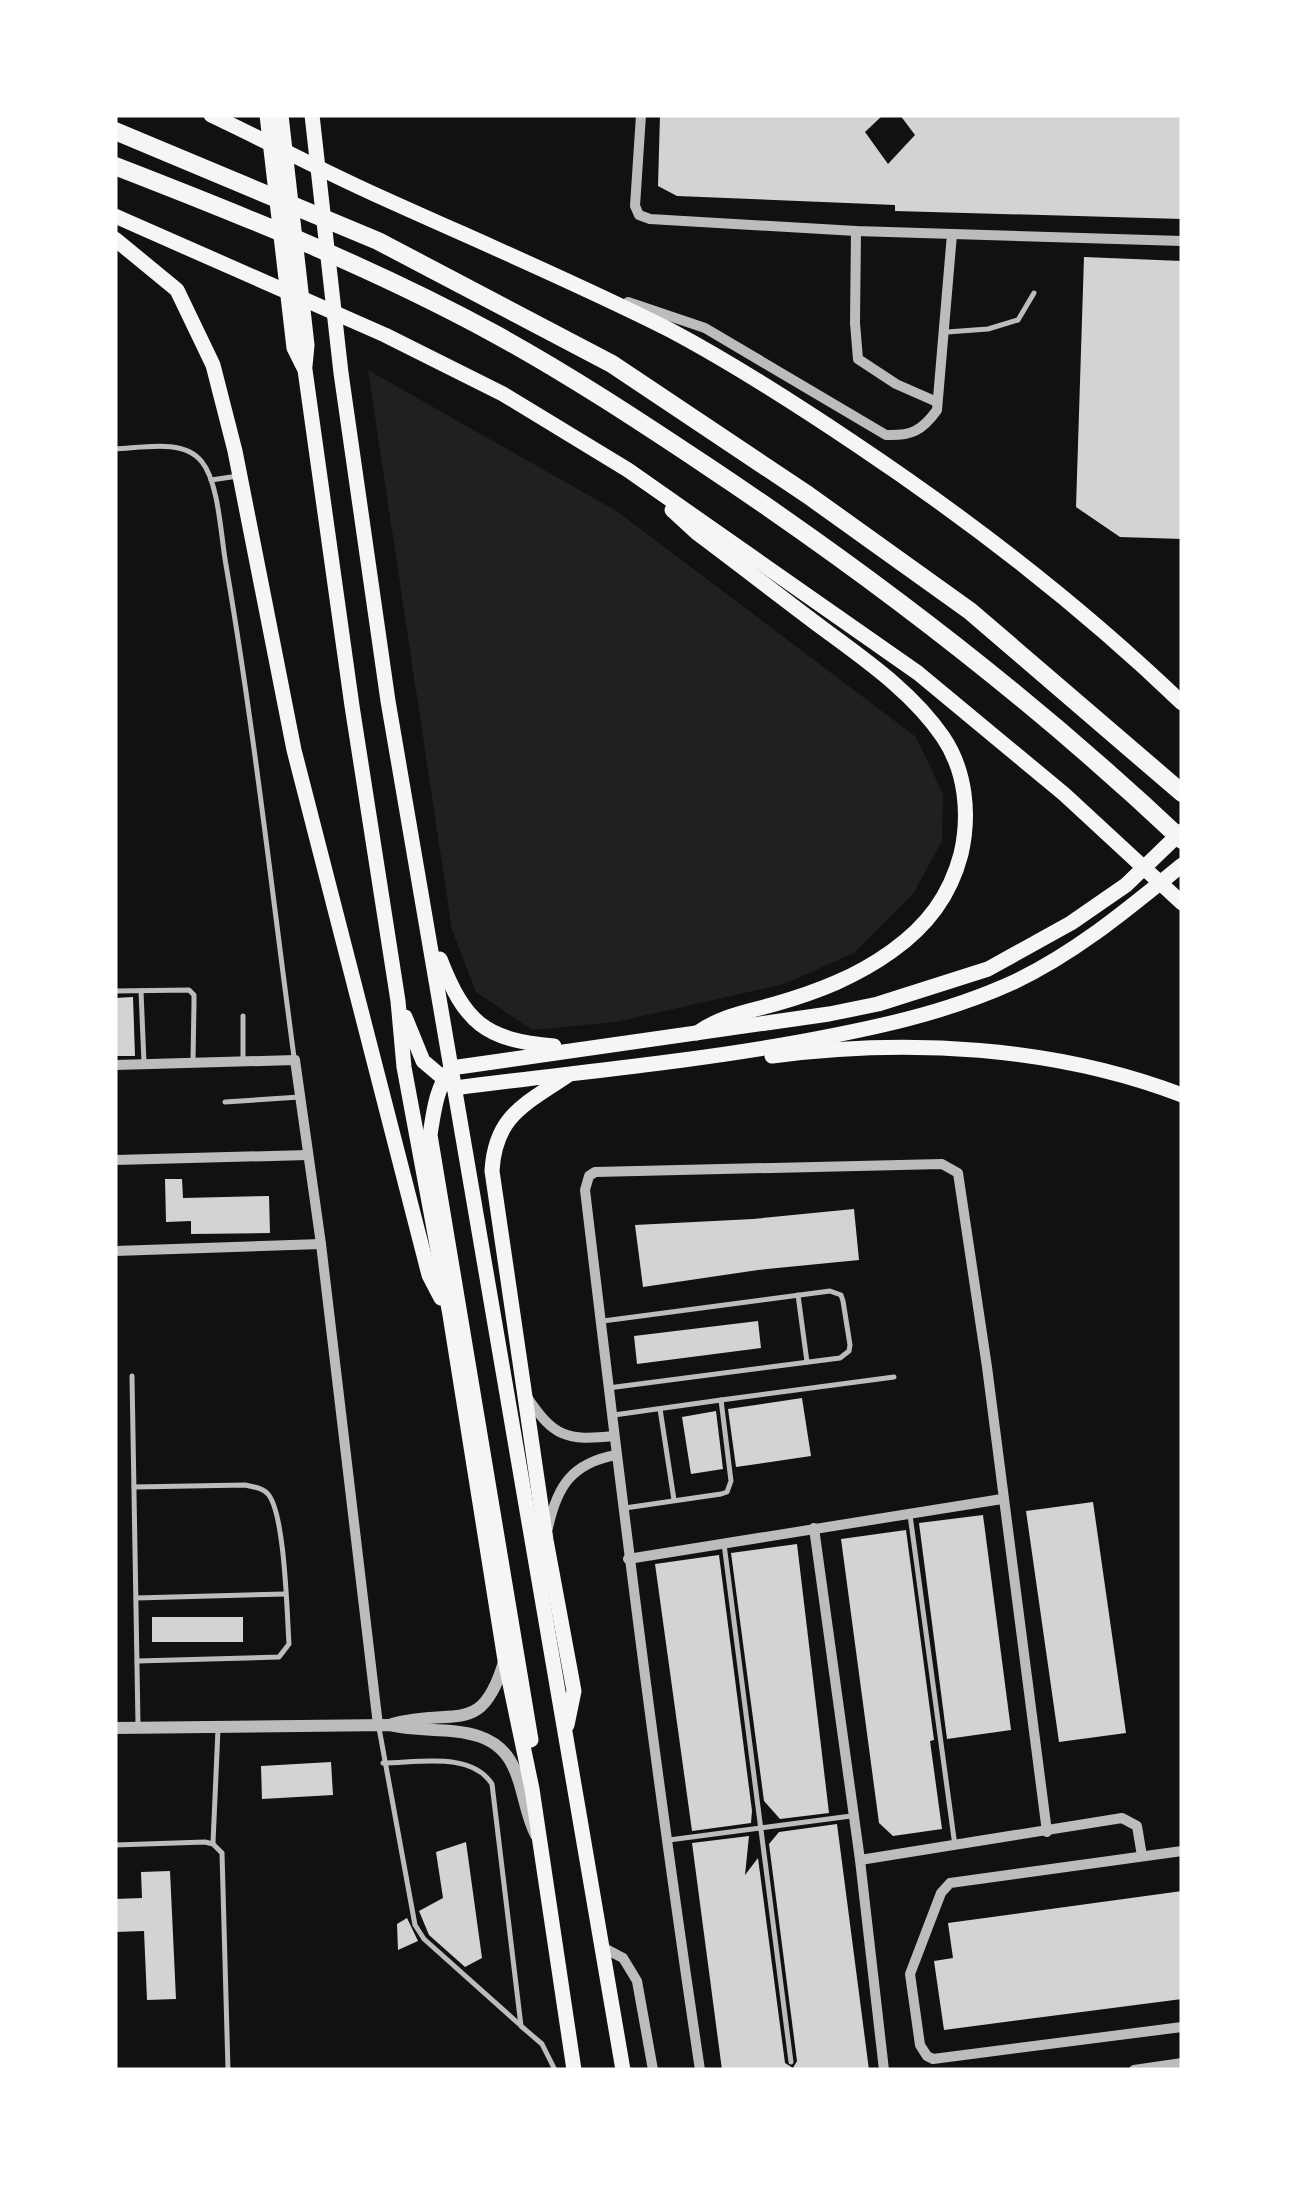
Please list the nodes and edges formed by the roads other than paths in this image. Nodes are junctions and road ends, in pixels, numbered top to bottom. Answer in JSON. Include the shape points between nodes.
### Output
{"nodes":[{"id":1,"x":211,"y":115,"type":"edge"},
{"id":2,"x":312,"y":115,"type":"edge"},
{"id":3,"x":641,"y":115,"type":"edge"},
{"id":4,"x":274,"y":120,"type":"edge"},
{"id":5,"x":115,"y":131,"type":"edge"},
{"id":6,"x":115,"y":166,"type":"edge"},
{"id":7,"x":115,"y":216,"type":"edge"},
{"id":8,"x":856,"y":231,"type":"junction"},
{"id":9,"x":952,"y":234,"type":"junction"},
{"id":10,"x":115,"y":239,"type":"edge"},
{"id":11,"x":1182,"y":241,"type":"edge"},
{"id":12,"x":584,"y":288,"type":"junction"},
{"id":13,"x":1034,"y":293,"type":"dead end"},
{"id":14,"x":944,"y":332,"type":"junction"},
{"id":15,"x":938,"y":402,"type":"junction"},
{"id":16,"x":115,"y":449,"type":"edge"},
{"id":17,"x":628,"y":470,"type":"junction"},
{"id":18,"x":240,"y":476,"type":"junction"},
{"id":19,"x":212,"y":480,"type":"junction"},
{"id":20,"x":1182,"y":703,"type":"edge"},
{"id":21,"x":1182,"y":793,"type":"edge"},
{"id":22,"x":1182,"y":831,"type":"edge"},
{"id":23,"x":1182,"y":840,"type":"edge"},
{"id":24,"x":1182,"y":865,"type":"edge"},
{"id":25,"x":1182,"y":903,"type":"edge"},
{"id":26,"x":428,"y":927,"type":"junction"},
{"id":27,"x":115,"y":991,"type":"edge"},
{"id":28,"x":141,"y":991,"type":"junction"},
{"id":29,"x":398,"y":1001,"type":"junction"},
{"id":30,"x":243,"y":1016,"type":"dead end"},
{"id":31,"x":694,"y":1036,"type":"junction"},
{"id":32,"x":584,"y":1049,"type":"junction"},
{"id":33,"x":295,"y":1060,"type":"junction"},
{"id":34,"x":700,"y":1060,"type":"junction"},
{"id":35,"x":243,"y":1062,"type":"junction"},
{"id":36,"x":144,"y":1064,"type":"junction"},
{"id":37,"x":193,"y":1064,"type":"junction"},
{"id":38,"x":115,"y":1065,"type":"edge"},
{"id":39,"x":571,"y":1072,"type":"junction"},
{"id":40,"x":450,"y":1078,"type":"junction"},
{"id":41,"x":1182,"y":1095,"type":"edge"},
{"id":42,"x":300,"y":1096,"type":"junction"},
{"id":43,"x":225,"y":1102,"type":"dead end"},
{"id":44,"x":460,"y":1120,"type":"junction"},
{"id":45,"x":432,"y":1123,"type":"junction"},
{"id":46,"x":308,"y":1154,"type":"junction"},
{"id":47,"x":115,"y":1160,"type":"edge"},
{"id":48,"x":320,"y":1244,"type":"junction"},
{"id":49,"x":115,"y":1251,"type":"edge"},
{"id":50,"x":798,"y":1295,"type":"junction"},
{"id":51,"x":450,"y":1315,"type":"junction"},
{"id":52,"x":600,"y":1322,"type":"junction"},
{"id":53,"x":807,"y":1362,"type":"junction"},
{"id":54,"x":132,"y":1376,"type":"dead end"},
{"id":55,"x":894,"y":1377,"type":"dead end"},
{"id":56,"x":608,"y":1388,"type":"junction"},
{"id":57,"x":523,"y":1392,"type":"junction"},
{"id":58,"x":721,"y":1400,"type":"junction"},
{"id":59,"x":660,"y":1409,"type":"junction"},
{"id":60,"x":612,"y":1416,"type":"junction"},
{"id":61,"x":614,"y":1436,"type":"junction"},
{"id":62,"x":616,"y":1455,"type":"junction"},
{"id":63,"x":134,"y":1487,"type":"junction"},
{"id":64,"x":1002,"y":1499,"type":"junction"},
{"id":65,"x":674,"y":1501,"type":"junction"},
{"id":66,"x":622,"y":1508,"type":"junction"},
{"id":67,"x":910,"y":1512,"type":"junction"},
{"id":68,"x":814,"y":1528,"type":"junction"},
{"id":69,"x":546,"y":1540,"type":"junction"},
{"id":70,"x":723,"y":1541,"type":"junction"},
{"id":71,"x":628,"y":1559,"type":"junction"},
{"id":72,"x":285,"y":1594,"type":"junction"},
{"id":73,"x":136,"y":1598,"type":"junction"},
{"id":74,"x":505,"y":1660,"type":"junction"},
{"id":75,"x":137,"y":1661,"type":"junction"},
{"id":76,"x":384,"y":1724,"type":"junction"},
{"id":77,"x":218,"y":1726,"type":"junction"},
{"id":78,"x":138,"y":1727,"type":"junction"},
{"id":79,"x":115,"y":1728,"type":"edge"},
{"id":80,"x":565,"y":1736,"type":"junction"},
{"id":81,"x":383,"y":1763,"type":"junction"},
{"id":82,"x":854,"y":1816,"type":"junction"},
{"id":83,"x":760,"y":1828,"type":"junction"},
{"id":84,"x":1046,"y":1832,"type":"junction"},
{"id":85,"x":666,"y":1840,"type":"junction"},
{"id":86,"x":214,"y":1844,"type":"junction"},
{"id":87,"x":115,"y":1846,"type":"edge"},
{"id":88,"x":542,"y":1846,"type":"junction"},
{"id":89,"x":955,"y":1847,"type":"junction"},
{"id":90,"x":1182,"y":1851,"type":"edge"},
{"id":91,"x":1142,"y":1856,"type":"junction"},
{"id":92,"x":860,"y":1860,"type":"junction"},
{"id":93,"x":602,"y":1947,"type":"junction"},
{"id":94,"x":521,"y":2026,"type":"junction"},
{"id":95,"x":1182,"y":2027,"type":"edge"},
{"id":96,"x":791,"y":2062,"type":"dead end"},
{"id":97,"x":1182,"y":2063,"type":"edge"},
{"id":98,"x":228,"y":2070,"type":"edge"},
{"id":99,"x":555,"y":2070,"type":"edge"},
{"id":100,"x":574,"y":2070,"type":"edge"},
{"id":101,"x":623,"y":2070,"type":"edge"},
{"id":102,"x":653,"y":2070,"type":"edge"},
{"id":103,"x":700,"y":2070,"type":"edge"},
{"id":104,"x":884,"y":2070,"type":"edge"},
{"id":105,"x":1134,"y":2070,"type":"edge"}],
"edges":[{"from":1,"to":12,"type":"main road"},
{"from":2,"to":26,"type":"main road","via":[[341,373]]},
{"from":3,"to":8,"type":"street","via":[[639,215]]},
{"from":4,"to":29,"type":"main road","via":[[294,348],[305,370]]},
{"from":5,"to":21,"type":"highway","via":[[378,241],[612,364],[970,611]]},
{"from":6,"to":23,"type":"highway","via":[[378,274],[584,386],[900,600],[1099,761]]},
{"from":7,"to":17,"type":"main road","via":[[385,335],[503,394]]},
{"from":8,"to":9,"type":"street"},
{"from":8,"to":15,"type":"street","via":[[858,359]]},
{"from":9,"to":11,"type":"street"},
{"from":9,"to":14,"type":"street"},
{"from":10,"to":18,"type":"main road","via":[[177,290],[199,330]]},
{"from":12,"to":15,"type":"street","via":[[705,328],[886,435],[908,436],[926,426]]},
{"from":12,"to":20,"type":"main road","via":[[799,406],[924,490],[1020,562]]},
{"from":13,"to":14,"type":"lane","via":[[1018,320]]},
{"from":14,"to":15,"type":"street"},
{"from":16,"to":19,"type":"lane","via":[[188,451]]},
{"from":17,"to":25,"type":"main road","via":[[918,672]]},
{"from":17,"to":31,"type":"main road","via":[[697,533],[918,706],[955,760],[967,810],[950,890],[914,934],[830,987],[716,1020]]},
{"from":18,"to":19,"type":"lane"},
{"from":18,"to":51,"type":"main road","via":[[294,750],[356,999],[429,1275]]},
{"from":19,"to":33,"type":"lane"},
{"from":22,"to":31,"type":"main road","via":[[1126,884],[1071,923],[988,968],[878,1004]]},
{"from":24,"to":34,"type":"main road","via":[[1084,943],[962,1004]]},
{"from":26,"to":32,"type":"main road","via":[[450,985],[484,1029],[517,1043]]},
{"from":26,"to":40,"type":"main road"},
{"from":27,"to":28,"type":"lane"},
{"from":28,"to":36,"type":"lane"},
{"from":28,"to":37,"type":"lane","via":[[194,994]]},
{"from":29,"to":40,"type":"main road","via":[[424,1062]]},
{"from":29,"to":51,"type":"main road","via":[[411,1111]]},
{"from":30,"to":35,"type":"lane"},
{"from":31,"to":32,"type":"main road"},
{"from":32,"to":40,"type":"main road"},
{"from":33,"to":35,"type":"street"},
{"from":33,"to":42,"type":"street"},
{"from":34,"to":39,"type":"main road"},
{"from":34,"to":41,"type":"main road","via":[[856,1049],[979,1052],[1044,1058]]},
{"from":35,"to":37,"type":"street"},
{"from":36,"to":37,"type":"street"},
{"from":36,"to":38,"type":"street"},
{"from":39,"to":40,"type":"main road"},
{"from":39,"to":57,"type":"main road","via":[[507,1120],[493,1148]]},
{"from":40,"to":44,"type":"main road"},
{"from":40,"to":45,"type":"main road","via":[[436,1093]]},
{"from":42,"to":43,"type":"lane"},
{"from":42,"to":46,"type":"street"},
{"from":44,"to":45,"type":"main road","via":[[447,1115]]},
{"from":44,"to":80,"type":"main road"},
{"from":45,"to":88,"type":"main road","via":[[528,1707]]},
{"from":46,"to":47,"type":"street"},
{"from":46,"to":48,"type":"street"},
{"from":48,"to":49,"type":"street"},
{"from":48,"to":76,"type":"street"},
{"from":50,"to":52,"type":"lane"},
{"from":50,"to":53,"type":"lane"},
{"from":50,"to":53,"type":"lane","via":[[841,1295],[850,1345],[840,1358]]},
{"from":51,"to":74,"type":"main road"},
{"from":52,"to":56,"type":"street"},
{"from":52,"to":64,"type":"street","via":[[585,1190],[595,1172],[948,1165],[960,1179]]},
{"from":53,"to":56,"type":"lane"},
{"from":54,"to":63,"type":"lane"},
{"from":55,"to":58,"type":"lane"},
{"from":56,"to":60,"type":"street"},
{"from":57,"to":61,"type":"street","via":[[556,1432],[580,1439]]},
{"from":57,"to":69,"type":"main road"},
{"from":58,"to":59,"type":"lane"},
{"from":58,"to":65,"type":"lane","via":[[730,1487]]},
{"from":59,"to":60,"type":"lane"},
{"from":59,"to":65,"type":"lane"},
{"from":60,"to":61,"type":"street"},
{"from":61,"to":62,"type":"street"},
{"from":62,"to":66,"type":"street"},
{"from":62,"to":69,"type":"street","via":[[574,1472],[557,1497]]},
{"from":63,"to":72,"type":"lane","via":[[245,1486],[268,1494],[280,1528]]},
{"from":63,"to":73,"type":"lane"},
{"from":64,"to":67,"type":"street"},
{"from":64,"to":84,"type":"street"},
{"from":65,"to":66,"type":"lane"},
{"from":66,"to":71,"type":"street"},
{"from":67,"to":68,"type":"street"},
{"from":67,"to":89,"type":"lane"},
{"from":68,"to":70,"type":"street"},
{"from":68,"to":82,"type":"street"},
{"from":69,"to":80,"type":"main road","via":[[574,1691]]},
{"from":70,"to":71,"type":"street"},
{"from":70,"to":83,"type":"lane"},
{"from":71,"to":85,"type":"street"},
{"from":72,"to":73,"type":"lane"},
{"from":72,"to":75,"type":"lane","via":[[289,1644],[279,1658]]},
{"from":73,"to":75,"type":"lane"},
{"from":74,"to":76,"type":"street","via":[[493,1695],[476,1712]]},
{"from":74,"to":88,"type":"main road"},
{"from":75,"to":78,"type":"lane"},
{"from":76,"to":77,"type":"street"},
{"from":76,"to":81,"type":"lane"},
{"from":76,"to":88,"type":"street","via":[[464,1732],[494,1742],[513,1765]]},
{"from":77,"to":78,"type":"street"},
{"from":77,"to":86,"type":"lane"},
{"from":78,"to":79,"type":"street"},
{"from":80,"to":93,"type":"main road"},
{"from":81,"to":94,"type":"lane","via":[[418,1930]]},
{"from":81,"to":94,"type":"lane","via":[[470,1764],[492,1784]]},
{"from":82,"to":83,"type":"lane"},
{"from":82,"to":92,"type":"street"},
{"from":83,"to":85,"type":"lane"},
{"from":83,"to":96,"type":"lane"},
{"from":84,"to":89,"type":"street"},
{"from":84,"to":91,"type":"street","via":[[1128,1819],[1140,1831]]},
{"from":85,"to":103,"type":"street"},
{"from":86,"to":87,"type":"lane"},
{"from":86,"to":98,"type":"lane","via":[[224,1860]]},
{"from":88,"to":100,"type":"main road"},
{"from":89,"to":92,"type":"street"},
{"from":90,"to":91,"type":"street"},
{"from":91,"to":95,"type":"street","via":[[946,1885],[910,1974],[920,2045],[940,2060]]},
{"from":92,"to":104,"type":"street"},
{"from":93,"to":101,"type":"main road"},
{"from":93,"to":102,"type":"street","via":[[624,1958],[637,1982]]},
{"from":94,"to":99,"type":"lane","via":[[542,2044]]},
{"from":97,"to":105,"type":"street"}]}
